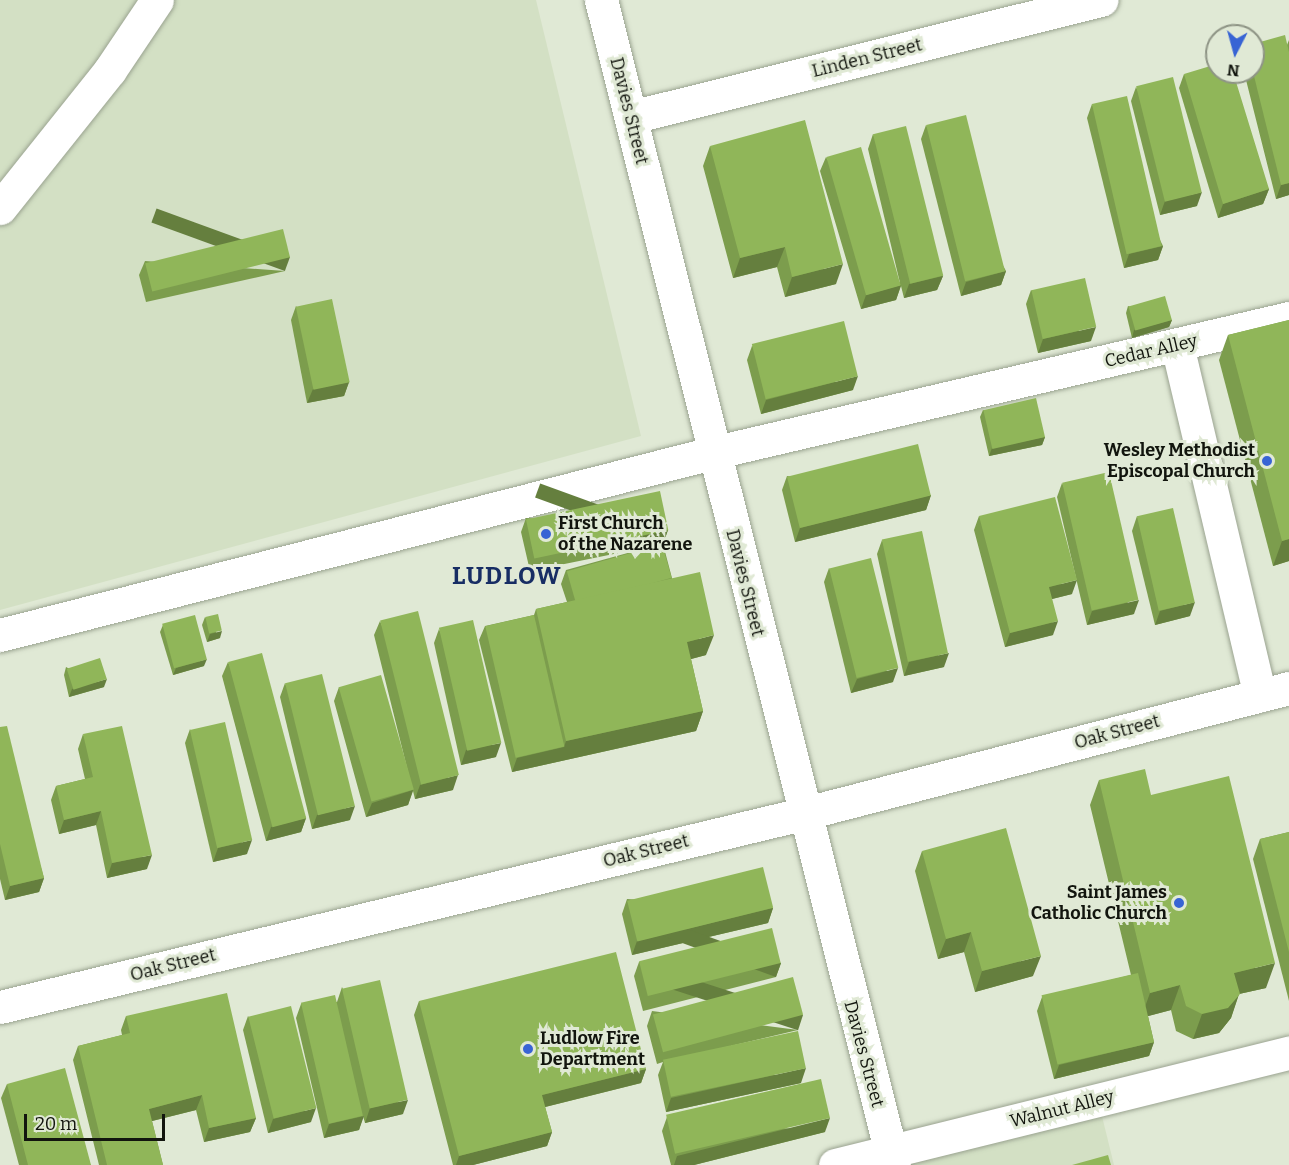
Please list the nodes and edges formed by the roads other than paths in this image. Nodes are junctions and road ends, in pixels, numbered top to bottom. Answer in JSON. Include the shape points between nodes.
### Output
{"nodes":[{"id":1,"x":157,"y":0,"type":"edge"},
{"id":2,"x":601,"y":0,"type":"edge"},
{"id":3,"x":1102,"y":0,"type":"edge"},
{"id":4,"x":631,"y":117,"type":"junction"},
{"id":5,"x":0,"y":208,"type":"edge"},
{"id":6,"x":1289,"y":318,"type":"edge"},
{"id":7,"x":1178,"y":345,"type":"junction"},
{"id":8,"x":712,"y":453,"type":"junction"},
{"id":9,"x":0,"y":635,"type":"edge"},
{"id":10,"x":1274,"y":691,"type":"edge"},
{"id":11,"x":802,"y":814,"type":"junction"},
{"id":12,"x":0,"y":1007,"type":"edge"},
{"id":13,"x":1289,"y":1053,"type":"edge"},
{"id":14,"x":892,"y":1158,"type":"edge"},
{"id":15,"x":836,"y":1165,"type":"edge"}],
"edges":[{"from":1,"to":5,"type":"street","via":[[110,70]]},
{"from":2,"to":4,"type":"street","name":"Davies Street"},
{"from":3,"to":4,"type":"street","name":"Linden Street"},
{"from":4,"to":8,"type":"street","name":"Davies Street"},
{"from":6,"to":7,"type":"street","name":"Cedar Alley"},
{"from":7,"to":8,"type":"street","name":"Cedar Alley"},
{"from":7,"to":10,"type":"street"},
{"from":8,"to":9,"type":"street","name":"Cedar Alley"},
{"from":8,"to":11,"type":"street","name":"Davies Street"},
{"from":10,"to":11,"type":"street","name":"Oak Street"},
{"from":11,"to":12,"type":"street","name":"Oak Street"},
{"from":11,"to":14,"type":"street","name":"Davies Street"},
{"from":13,"to":14,"type":"street","name":"Walnut Alley"},
{"from":14,"to":15,"type":"street","name":"Walnut Alley"}]}
